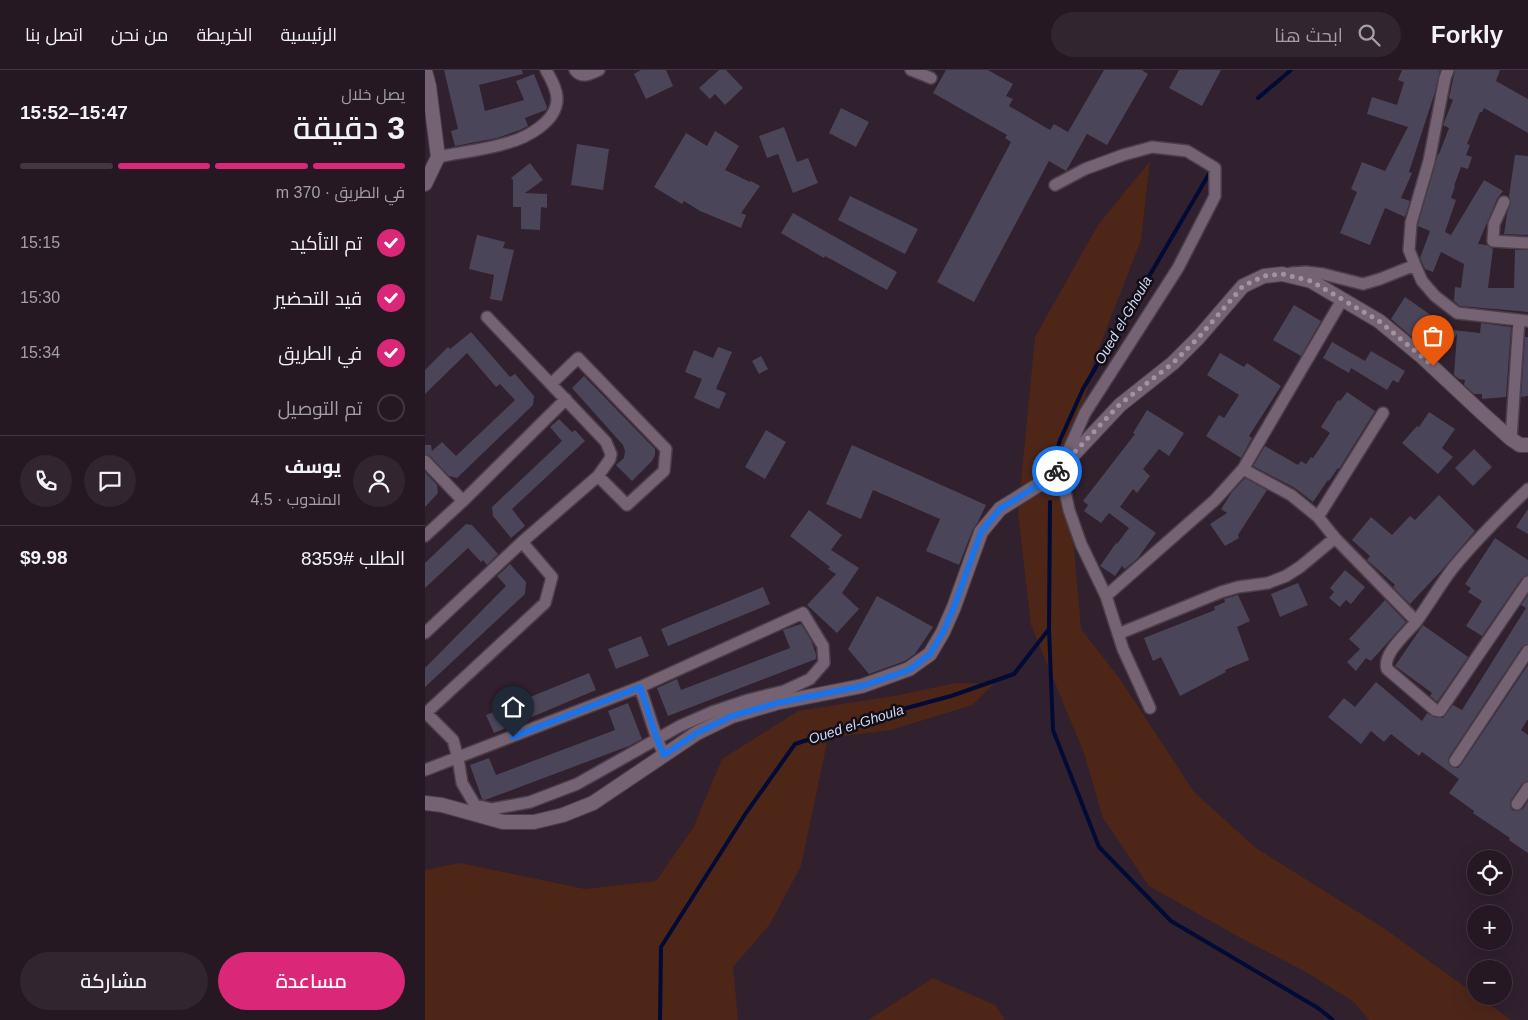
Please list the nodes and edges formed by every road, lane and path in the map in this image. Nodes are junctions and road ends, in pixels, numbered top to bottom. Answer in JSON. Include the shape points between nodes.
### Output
{"nodes":[{"id":1,"x":546,"y":70,"type":"edge"},
{"id":2,"x":575,"y":70,"type":"edge"},
{"id":3,"x":599,"y":70,"type":"edge"},
{"id":4,"x":911,"y":70,"type":"edge"},
{"id":5,"x":1448,"y":70,"type":"edge"},
{"id":6,"x":425,"y":71,"type":"edge"},
{"id":7,"x":931,"y":78,"type":"dead end"},
{"id":8,"x":438,"y":157,"type":"junction"},
{"id":9,"x":426,"y":182,"type":"edge"},
{"id":10,"x":1055,"y":185,"type":"dead end"},
{"id":11,"x":1504,"y":202,"type":"dead end"},
{"id":12,"x":1528,"y":243,"type":"edge"},
{"id":13,"x":1415,"y":265,"type":"junction"},
{"id":14,"x":1282,"y":274,"type":"junction"},
{"id":15,"x":1342,"y":300,"type":"junction"},
{"id":16,"x":487,"y":317,"type":"dead end"},
{"id":17,"x":1523,"y":320,"type":"edge"},
{"id":18,"x":551,"y":384,"type":"junction"},
{"id":19,"x":566,"y":399,"type":"junction"},
{"id":20,"x":1383,"y":413,"type":"dead end"},
{"id":21,"x":1511,"y":439,"type":"junction"},
{"id":22,"x":1528,"y":445,"type":"edge"},
{"id":23,"x":425,"y":461,"type":"edge"},
{"id":24,"x":1060,"y":469,"type":"junction"},
{"id":25,"x":1243,"y":469,"type":"junction"},
{"id":26,"x":598,"y":476,"type":"junction"},
{"id":27,"x":1528,"y":489,"type":"edge"},
{"id":28,"x":463,"y":501,"type":"junction"},
{"id":29,"x":1318,"y":518,"type":"junction"},
{"id":30,"x":425,"y":536,"type":"edge"},
{"id":31,"x":1335,"y":538,"type":"junction"},
{"id":32,"x":522,"y":542,"type":"junction"},
{"id":33,"x":1528,"y":582,"type":"edge"},
{"id":34,"x":1105,"y":596,"type":"junction"},
{"id":35,"x":1416,"y":621,"type":"junction"},
{"id":36,"x":425,"y":634,"type":"edge"},
{"id":37,"x":1118,"y":634,"type":"junction"},
{"id":38,"x":1528,"y":651,"type":"edge"},
{"id":39,"x":640,"y":687,"type":"junction"},
{"id":40,"x":1150,"y":708,"type":"dead end"},
{"id":41,"x":425,"y":712,"type":"edge"},
{"id":42,"x":657,"y":739,"type":"junction"},
{"id":43,"x":664,"y":755,"type":"junction"},
{"id":44,"x":458,"y":758,"type":"junction"},
{"id":45,"x":1455,"y":760,"type":"dead end"},
{"id":46,"x":425,"y":770,"type":"edge"},
{"id":47,"x":1528,"y":788,"type":"edge"},
{"id":48,"x":425,"y":803,"type":"edge"},
{"id":49,"x":1517,"y":804,"type":"dead end"}],
"edges":[{"from":1,"to":8,"type":"street","via":[[556,91],[557,104],[551,116],[539,127],[507,143]]},
{"from":2,"to":3,"type":"street","via":[[585,76]]},
{"from":4,"to":7,"type":"street"},
{"from":5,"to":13,"type":"street","via":[[1429,161],[1411,223],[1409,250]]},
{"from":6,"to":8,"type":"main road"},
{"from":8,"to":9,"type":"main road"},
{"from":10,"to":24,"type":"street","via":[[1085,169],[1152,147],[1187,151],[1215,168],[1215,196],[1211,204],[1178,268],[1085,413]]},
{"from":11,"to":12,"type":"street","via":[[1494,224],[1493,241]]},
{"from":13,"to":14,"type":"street","via":[[1363,284],[1315,273]]},
{"from":13,"to":17,"type":"street","via":[[1421,281],[1457,313]]},
{"from":14,"to":15,"type":"main road","via":[[1311,281]]},
{"from":14,"to":24,"type":"main road","via":[[1264,276],[1243,286],[1193,344],[1120,404]]},
{"from":15,"to":21,"type":"main road","via":[[1393,332]]},
{"from":15,"to":25,"type":"street"},
{"from":16,"to":18,"type":"street"},
{"from":17,"to":21,"type":"street"},
{"from":18,"to":19,"type":"street"},
{"from":18,"to":26,"type":"street","via":[[578,358],[666,449],[664,471],[627,506]]},
{"from":19,"to":26,"type":"street","via":[[609,447],[610,459]]},
{"from":19,"to":28,"type":"street"},
{"from":20,"to":29,"type":"street"},
{"from":21,"to":22,"type":"main road","via":[[1519,445]]},
{"from":23,"to":28,"type":"street"},
{"from":24,"to":34,"type":"street","via":[[1081,544]]},
{"from":24,"to":43,"type":"main road","via":[[1000,509],[981,532],[943,632],[930,654],[909,670],[862,686],[777,703],[732,716],[697,733]]},
{"from":25,"to":29,"type":"street","via":[[1291,495]]},
{"from":25,"to":34,"type":"street","via":[[1215,500]]},
{"from":26,"to":32,"type":"street"},
{"from":27,"to":35,"type":"street","via":[[1453,568]]},
{"from":28,"to":30,"type":"street"},
{"from":29,"to":31,"type":"street"},
{"from":31,"to":35,"type":"street"},
{"from":31,"to":37,"type":"street","via":[[1278,580],[1221,592]]},
{"from":32,"to":36,"type":"street"},
{"from":32,"to":41,"type":"street","via":[[552,577],[545,603]]},
{"from":33,"to":35,"type":"street","via":[[1440,711],[1387,669],[1390,652]]},
{"from":34,"to":37,"type":"street"},
{"from":37,"to":40,"type":"street"},
{"from":38,"to":45,"type":"street"},
{"from":39,"to":42,"type":"street"},
{"from":39,"to":42,"type":"street","via":[[803,612],[823,646],[824,663],[810,679],[784,691],[712,712]]},
{"from":39,"to":44,"type":"street"},
{"from":41,"to":44,"type":"street","via":[[453,740]]},
{"from":42,"to":43,"type":"street"},
{"from":42,"to":44,"type":"street","via":[[577,784],[530,802],[493,809],[475,805],[463,783]]},
{"from":43,"to":48,"type":"main road","via":[[593,803],[534,822],[503,822]]},
{"from":44,"to":46,"type":"street"},
{"from":47,"to":49,"type":"street"}]}
